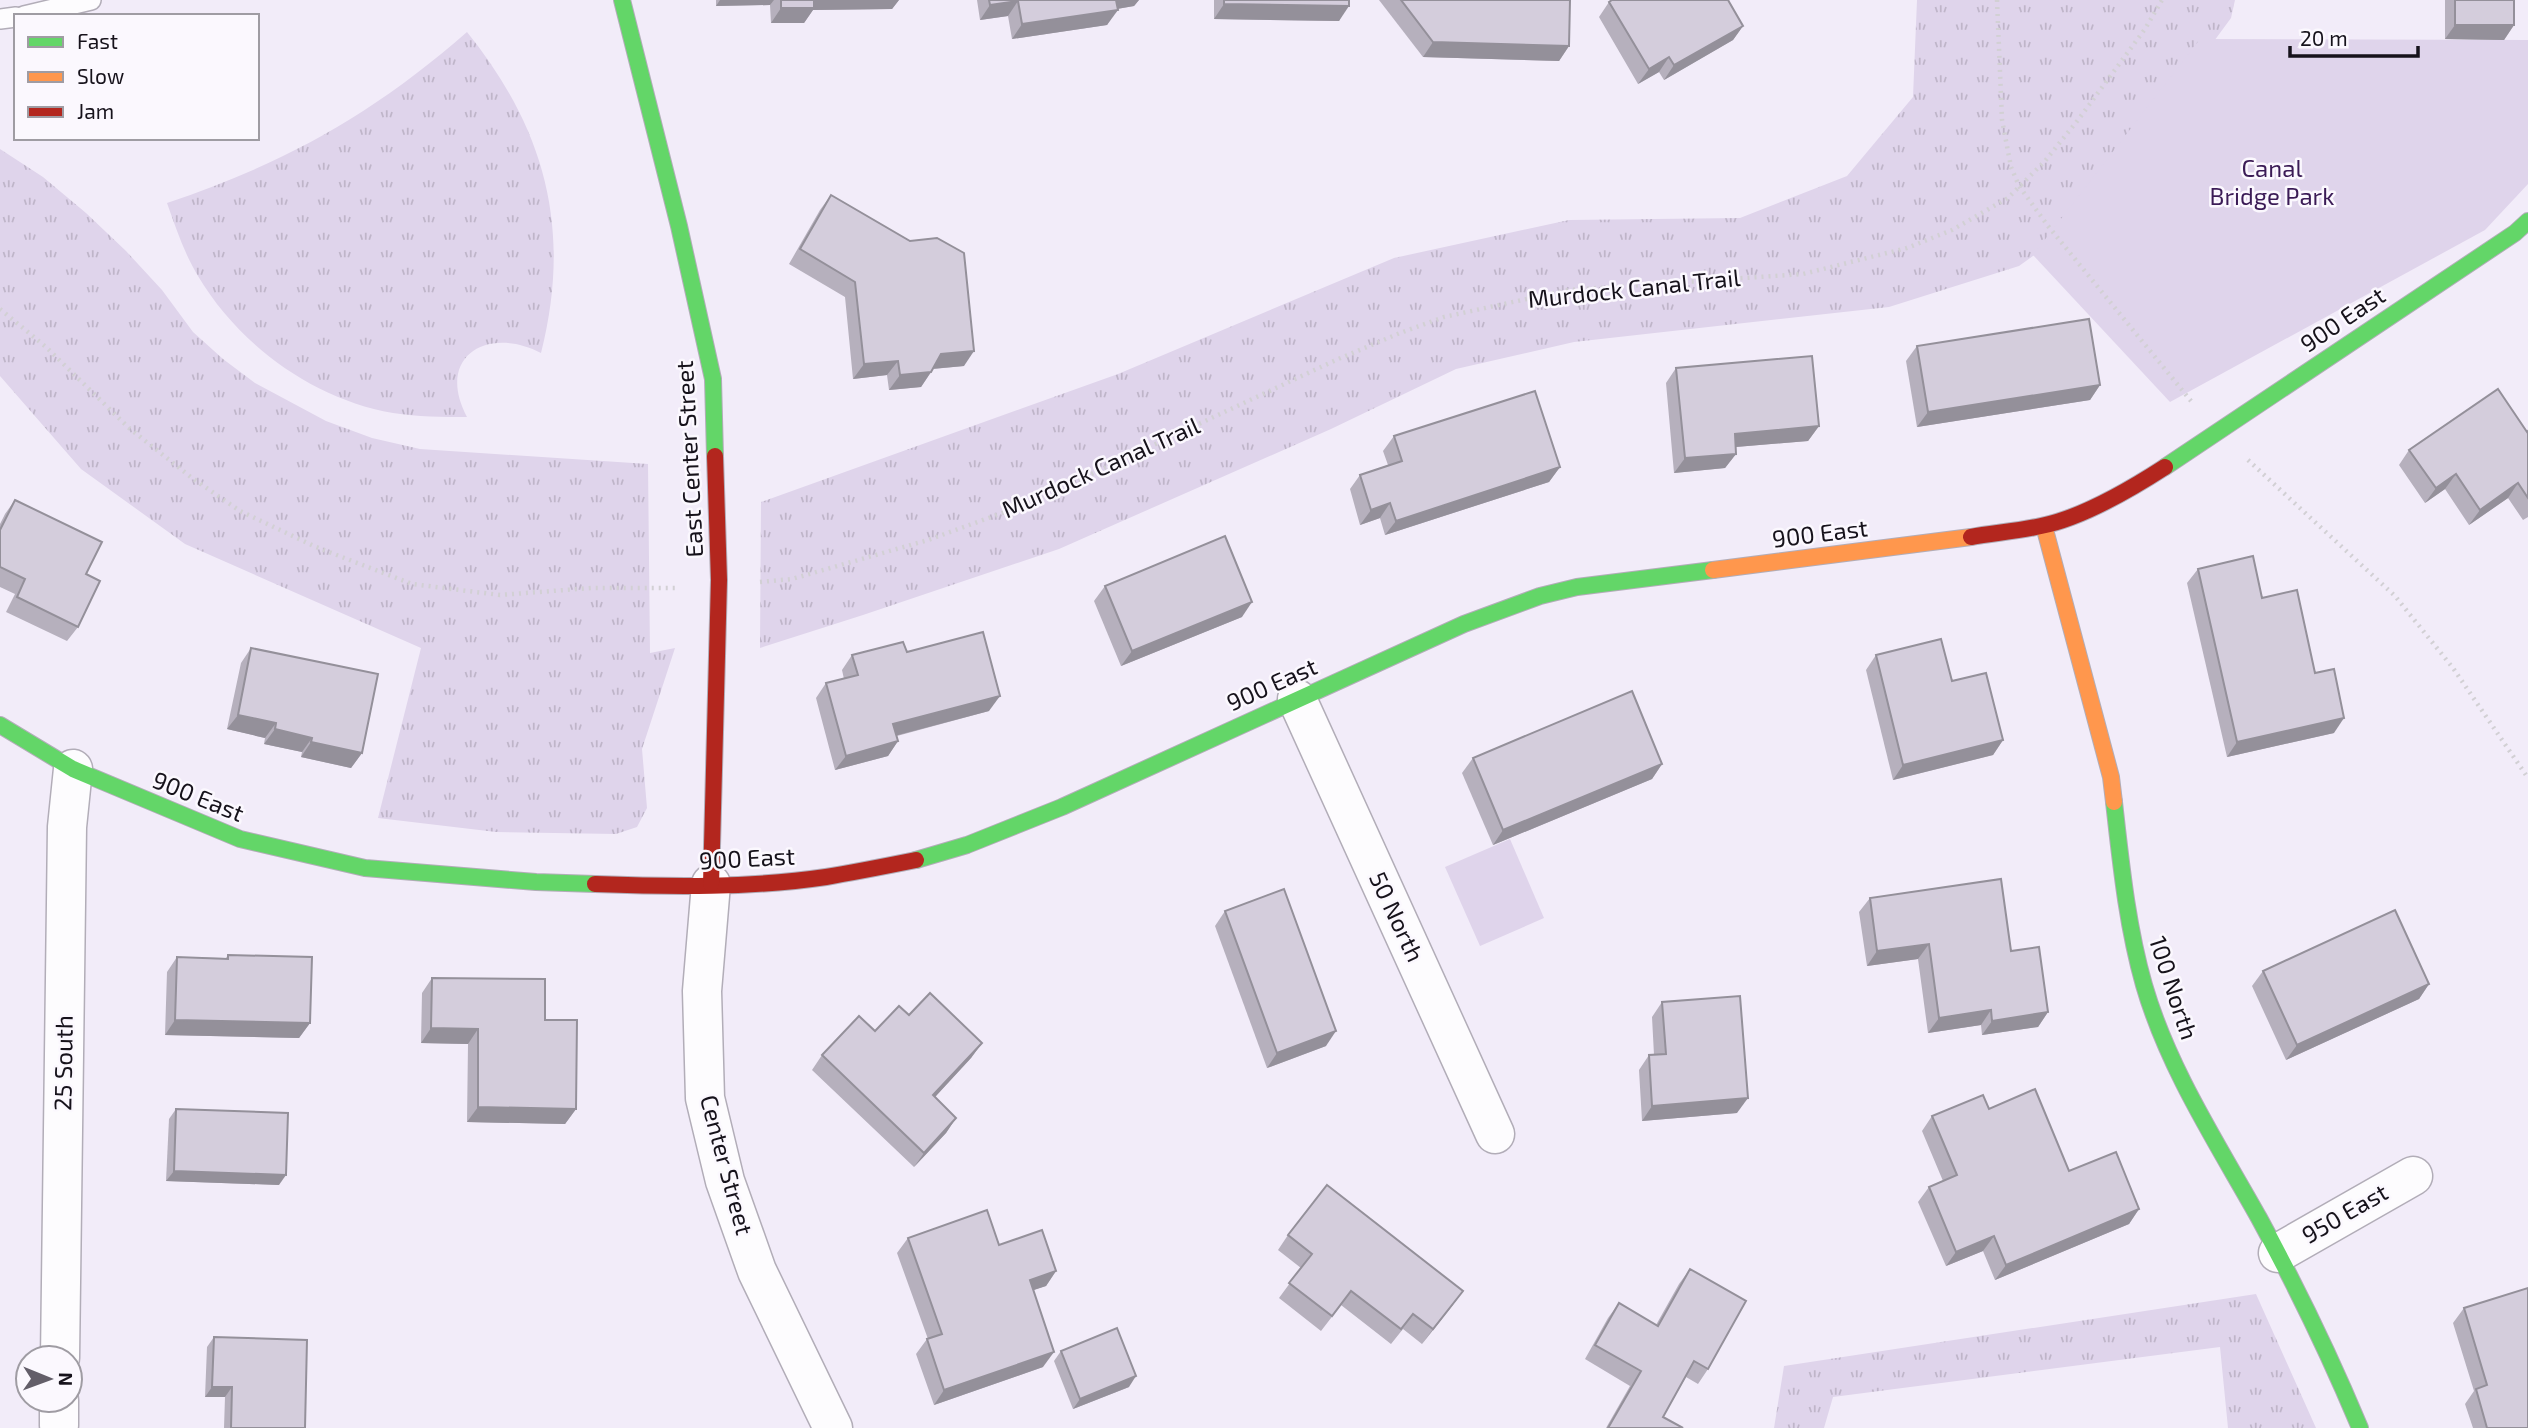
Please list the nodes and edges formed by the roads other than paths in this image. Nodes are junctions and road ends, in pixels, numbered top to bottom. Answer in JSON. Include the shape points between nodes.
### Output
{"nodes":[{"id":1,"x":91,"y":0,"type":"edge"},
{"id":2,"x":622,"y":0,"type":"edge"},
{"id":3,"x":32,"y":14,"type":"edge"},
{"id":4,"x":2528,"y":221,"type":"edge"},
{"id":5,"x":2044,"y":526,"type":"junction"},
{"id":6,"x":1297,"y":699,"type":"junction"},
{"id":7,"x":0,"y":725,"type":"edge"},
{"id":8,"x":74,"y":769,"type":"junction"},
{"id":9,"x":711,"y":884,"type":"junction"},
{"id":10,"x":1495,"y":1134,"type":"dead end"},
{"id":11,"x":2413,"y":1176,"type":"dead end"},
{"id":12,"x":2278,"y":1253,"type":"junction"},
{"id":13,"x":60,"y":1344,"type":"edge"},
{"id":14,"x":833,"y":1428,"type":"edge"},
{"id":15,"x":2360,"y":1428,"type":"edge"}],
"edges":[{"from":1,"to":3,"type":"lane"},
{"from":2,"to":9,"type":"street","name":"East Center Street","via":[[713,379],[719,580]]},
{"from":4,"to":5,"type":"street","name":"900 East","via":[[2518,238],[2131,489]]},
{"from":5,"to":6,"type":"street","name":"900 East","via":[[1577,587],[1464,624]]},
{"from":5,"to":12,"type":"street","name":"100 North","via":[[2111,778],[2128,920],[2144,986],[2189,1093]]},
{"from":6,"to":9,"type":"street","name":"900 East","via":[[1062,807],[967,845],[921,859],[825,877]]},
{"from":6,"to":10,"type":"street","name":"50 North"},
{"from":7,"to":8,"type":"street","name":"900 East"},
{"from":8,"to":9,"type":"street","name":"900 East","via":[[240,839],[365,868],[536,882]]},
{"from":8,"to":13,"type":"street","name":"25 South","via":[[67,827]]},
{"from":9,"to":14,"type":"street","name":"Center Street","via":[[702,991],[705,1098],[725,1181],[757,1271]]},
{"from":11,"to":12,"type":"street","name":"950 East"},
{"from":12,"to":15,"type":"street","name":"100 North"}]}
